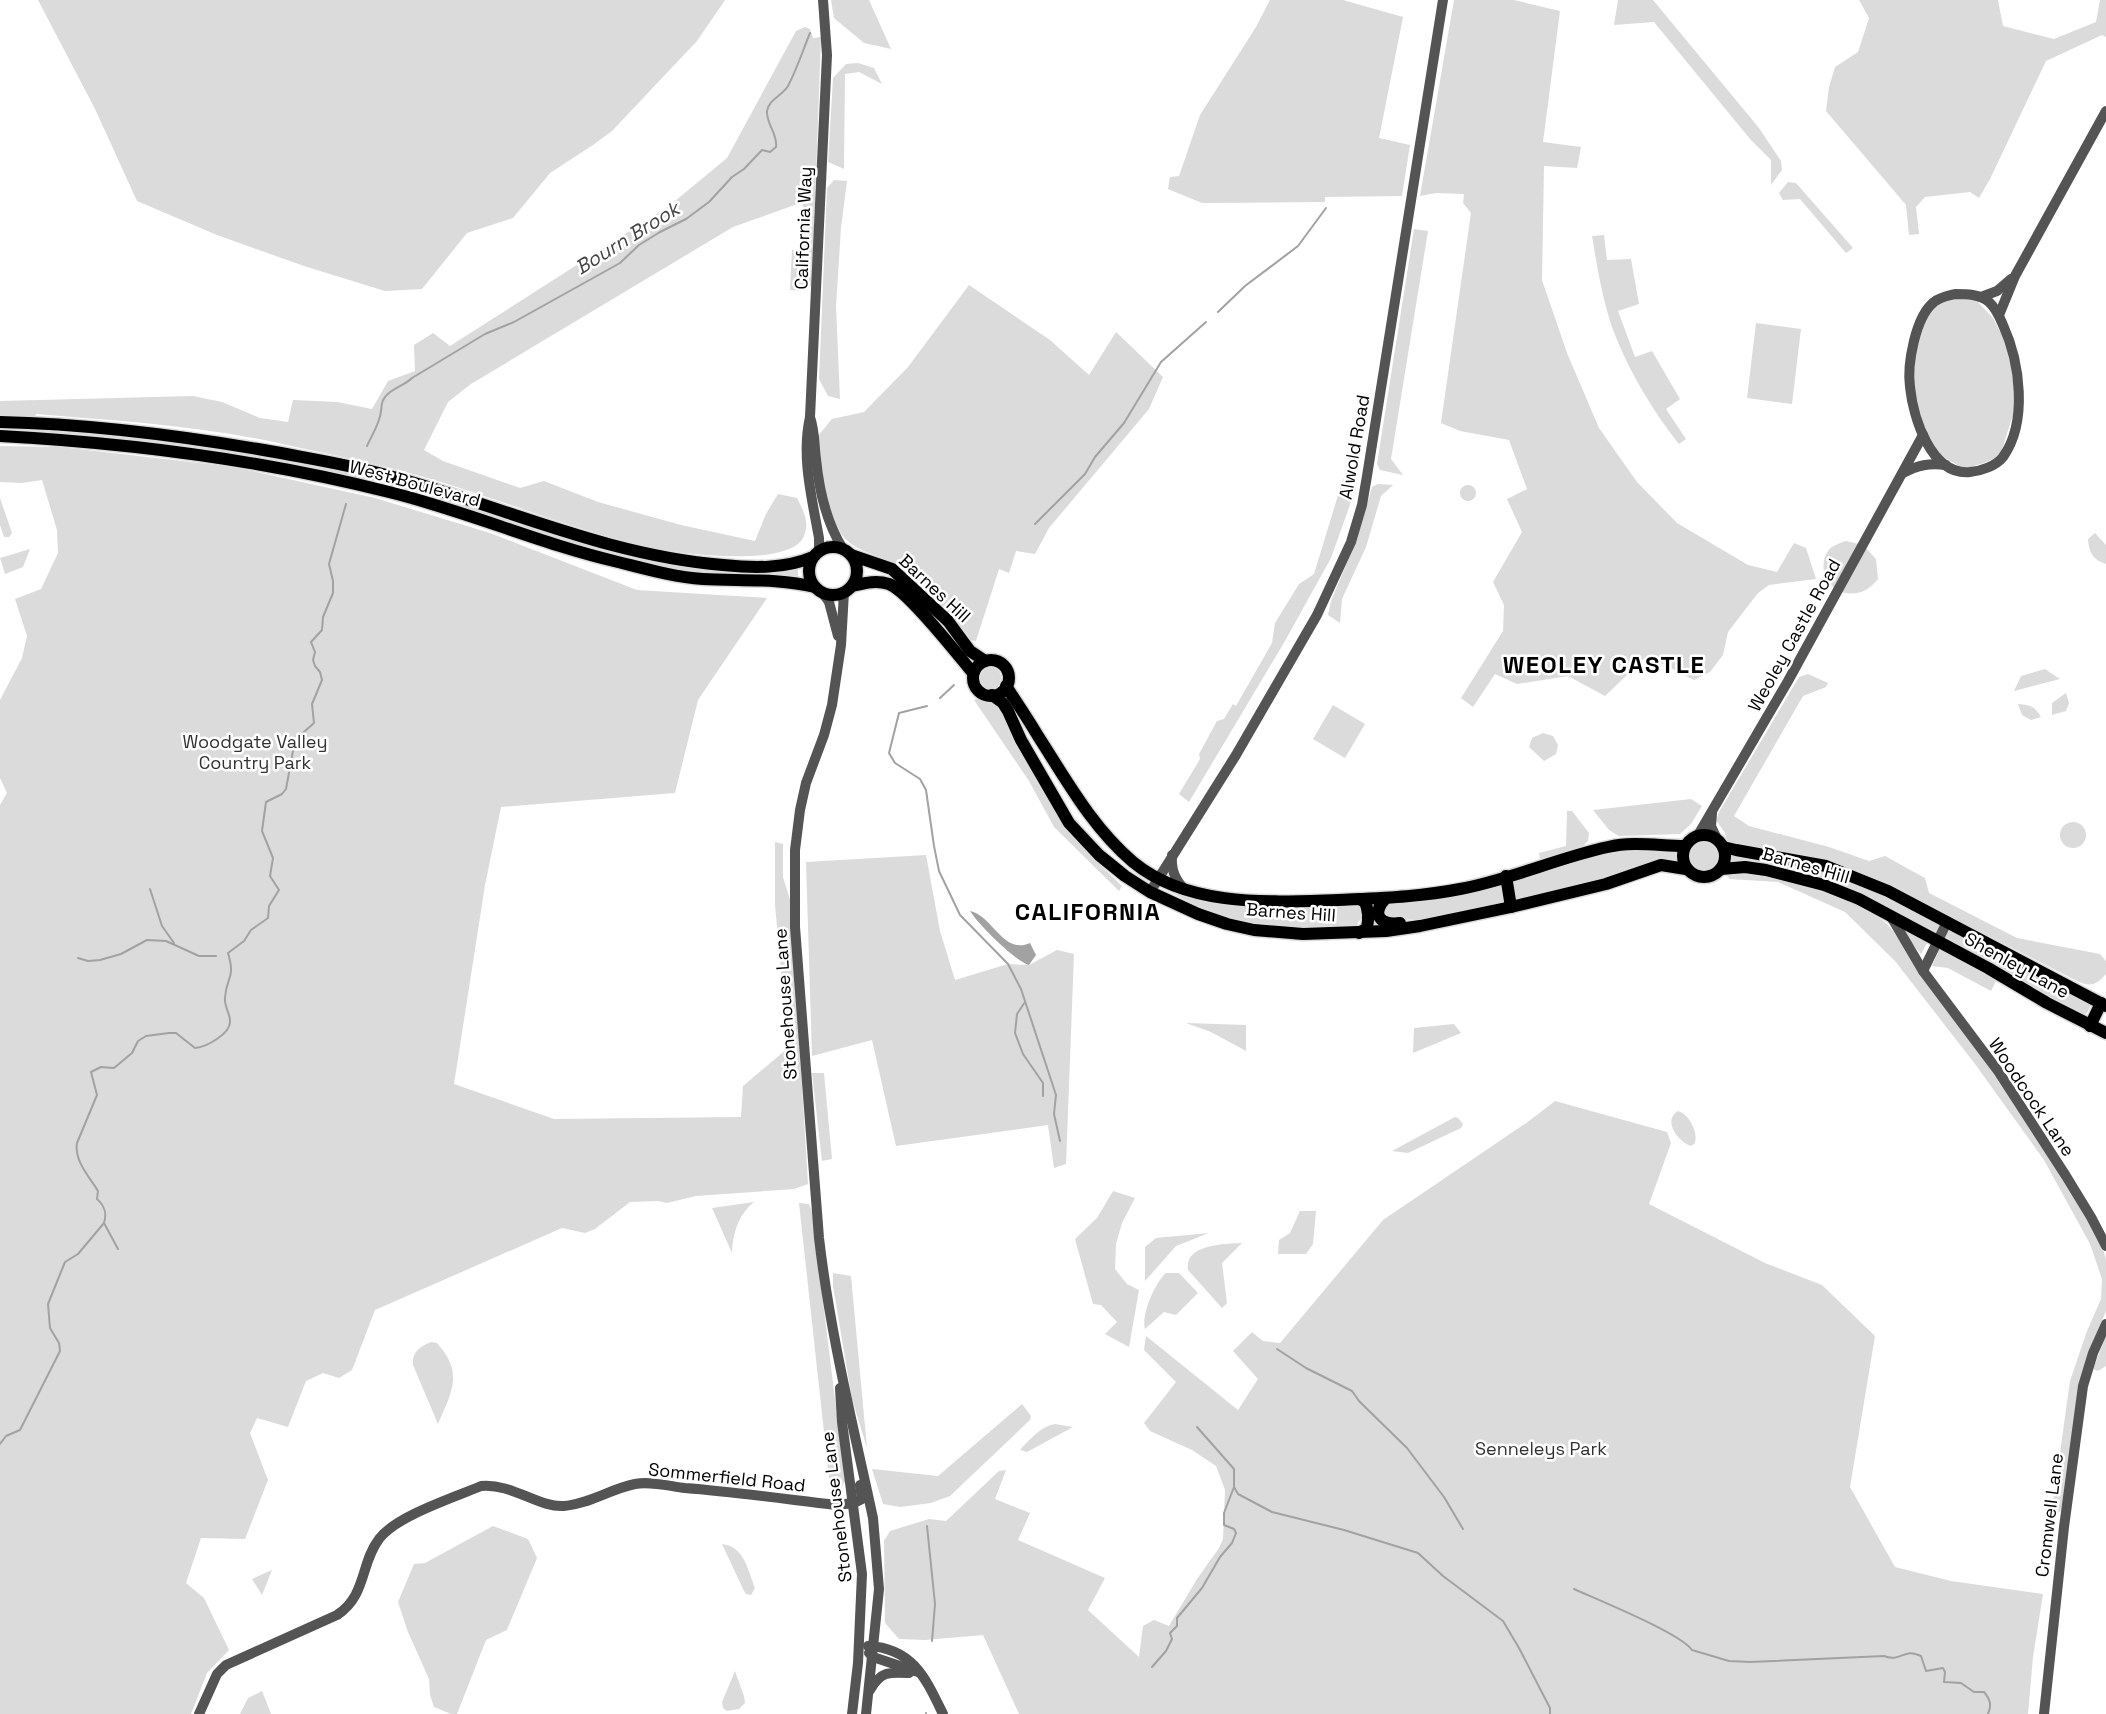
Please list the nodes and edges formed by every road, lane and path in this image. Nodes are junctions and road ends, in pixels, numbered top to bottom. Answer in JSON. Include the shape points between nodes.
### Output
{"nodes":[{"id":1,"x":823,"y":0,"type":"edge"},
{"id":2,"x":1443,"y":0,"type":"edge"},
{"id":3,"x":2106,"y":111,"type":"edge"},
{"id":4,"x":2015,"y":276,"type":"junction"},
{"id":5,"x":1981,"y":297,"type":"junction"},
{"id":6,"x":1999,"y":315,"type":"junction"},
{"id":7,"x":810,"y":417,"type":"junction"},
{"id":8,"x":0,"y":422,"type":"edge"},
{"id":9,"x":1923,"y":435,"type":"junction"},
{"id":10,"x":0,"y":436,"type":"edge"},
{"id":11,"x":1946,"y":465,"type":"junction"},
{"id":12,"x":1903,"y":473,"type":"junction"},
{"id":13,"x":847,"y":552,"type":"junction"},
{"id":14,"x":816,"y":554,"type":"junction"},
{"id":15,"x":848,"y":589,"type":"junction"},
{"id":16,"x":818,"y":590,"type":"junction"},
{"id":17,"x":841,"y":645,"type":"junction"},
{"id":18,"x":986,"y":661,"type":"junction"},
{"id":19,"x":973,"y":673,"type":"junction"},
{"id":20,"x":1006,"y":686,"type":"junction"},
{"id":21,"x":992,"y":695,"type":"junction"},
{"id":22,"x":1712,"y":812,"type":"junction"},
{"id":23,"x":1698,"y":835,"type":"junction"},
{"id":24,"x":1720,"y":843,"type":"junction"},
{"id":25,"x":1685,"y":846,"type":"junction"},
{"id":26,"x":1172,"y":855,"type":"junction"},
{"id":27,"x":1721,"y":868,"type":"junction"},
{"id":28,"x":1686,"y":869,"type":"junction"},
{"id":29,"x":1506,"y":876,"type":"junction"},
{"id":30,"x":1158,"y":878,"type":"junction"},
{"id":31,"x":1183,"y":888,"type":"junction"},
{"id":32,"x":1150,"y":892,"type":"junction"},
{"id":33,"x":1386,"y":898,"type":"junction"},
{"id":34,"x":1359,"y":899,"type":"junction"},
{"id":35,"x":1912,"y":903,"type":"joint"},
{"id":36,"x":1511,"y":907,"type":"junction"},
{"id":37,"x":1890,"y":915,"type":"junction"},
{"id":38,"x":1947,"y":922,"type":"junction"},
{"id":39,"x":1420,"y":926,"type":"junction"},
{"id":40,"x":1911,"y":926,"type":"joint"},
{"id":41,"x":1359,"y":933,"type":"junction"},
{"id":42,"x":1938,"y":941,"type":"junction"},
{"id":43,"x":1923,"y":971,"type":"junction"},
{"id":44,"x":2104,"y":1004,"type":"edge"},
{"id":45,"x":2090,"y":1026,"type":"junction"},
{"id":46,"x":2106,"y":1033,"type":"edge"},
{"id":47,"x":2106,"y":1246,"type":"edge"},
{"id":48,"x":2106,"y":1324,"type":"edge"},
{"id":49,"x":839,"y":1364,"type":"junction"},
{"id":50,"x":855,"y":1434,"type":"junction"},
{"id":51,"x":854,"y":1503,"type":"junction"},
{"id":52,"x":859,"y":1646,"type":"junction"},
{"id":53,"x":874,"y":1651,"type":"junction"},
{"id":54,"x":922,"y":1673,"type":"junction"},
{"id":55,"x":869,"y":1693,"type":"junction"},
{"id":56,"x":199,"y":1714,"type":"edge"},
{"id":57,"x":852,"y":1714,"type":"edge"},
{"id":58,"x":866,"y":1714,"type":"edge"},
{"id":59,"x":944,"y":1714,"type":"edge"},
{"id":60,"x":2043,"y":1714,"type":"edge"}],
"edges":[{"from":1,"to":7,"type":"street","name":"California Way","via":[[826,40]]},
{"from":2,"to":26,"type":"street","name":"Alwold Road","via":[[1367,476],[1351,542],[1317,615],[1236,755]]},
{"from":3,"to":4,"type":"street"},
{"from":4,"to":5,"type":"street","via":[[1997,291]]},
{"from":4,"to":6,"type":"street"},
{"from":5,"to":6,"type":"street"},
{"from":5,"to":9,"type":"street","via":[[1944,296],[1921,319],[1910,363],[1909,386]]},
{"from":6,"to":11,"type":"street","via":[[2014,350],[2019,382],[2019,406],[2011,439],[2002,458],[1982,470],[1968,473]]},
{"from":7,"to":13,"type":"street","name":"California Way","via":[[826,511],[835,536]]},
{"from":7,"to":14,"type":"street","name":"California Way","via":[[806,457],[819,538]]},
{"from":8,"to":14,"type":"main road","name":"West Boulevard","via":[[146,432],[321,460],[386,475],[658,557],[745,567],[787,565]]},
{"from":9,"to":11,"type":"street"},
{"from":9,"to":12,"type":"street","name":"Weoley Castle Road"},
{"from":10,"to":16,"type":"main road","name":"West Boulevard","via":[[61,439],[231,459],[390,492],[574,551],[656,571],[699,579],[792,581]]},
{"from":11,"to":12,"type":"street","via":[[1920,465]]},
{"from":12,"to":22,"type":"street","name":"Weoley Castle Road"},
{"from":13,"to":14,"type":"main road","via":[[831,547]]},
{"from":13,"to":15,"type":"main road","via":[[857,570]]},
{"from":13,"to":18,"type":"main road","name":"Barnes Hill","via":[[892,569],[948,621],[970,651]]},
{"from":14,"to":16,"type":"main road","via":[[809,573]]},
{"from":15,"to":16,"type":"main road","via":[[833,595]]},
{"from":15,"to":17,"type":"street","name":"Stonehouse Lane"},
{"from":15,"to":19,"type":"main road","name":"Barnes Hill","via":[[877,581],[897,589]]},
{"from":16,"to":17,"type":"street","name":"Stonehouse Lane","via":[[829,602]]},
{"from":17,"to":49,"type":"street","name":"Stonehouse Lane","via":[[827,725],[800,810],[795,860],[796,946],[819,1238]]},
{"from":18,"to":19,"type":"main road"},
{"from":18,"to":20,"type":"main road","via":[[1003,665],[1008,675]]},
{"from":19,"to":21,"type":"main road","via":[[977,689]]},
{"from":20,"to":21,"type":"main road"},
{"from":20,"to":30,"type":"main road","name":"Barnes Hill","via":[[1077,799],[1103,832],[1135,863]]},
{"from":21,"to":32,"type":"main road","name":"Barnes Hill","via":[[1008,711],[1069,823],[1099,855]]},
{"from":22,"to":23,"type":"street","name":"Weoley Castle Road"},
{"from":22,"to":24,"type":"street","via":[[1711,826]]},
{"from":23,"to":24,"type":"main road"},
{"from":23,"to":25,"type":"main road"},
{"from":24,"to":27,"type":"main road","via":[[1725,855]]},
{"from":24,"to":35,"type":"main road","name":"Barnes Hill","via":[[1736,850],[1826,866]]},
{"from":25,"to":28,"type":"main road"},
{"from":25,"to":29,"type":"main road","name":"Barnes Hill","via":[[1637,843],[1608,847]]},
{"from":26,"to":30,"type":"street","name":"Alwold Road"},
{"from":26,"to":31,"type":"street","via":[[1174,878]]},
{"from":27,"to":28,"type":"main road","via":[[1709,878]]},
{"from":27,"to":37,"type":"main road","name":"Barnes Hill","via":[[1745,867],[1796,877],[1833,888]]},
{"from":28,"to":36,"type":"main road","name":"Barnes Hill","via":[[1661,866]]},
{"from":29,"to":33,"type":"main road","name":"Barnes Hill","via":[[1461,889]]},
{"from":29,"to":36,"type":"main road"},
{"from":30,"to":31,"type":"main road","name":"Barnes Hill"},
{"from":30,"to":32,"type":"street","name":"Alwold Road"},
{"from":31,"to":34,"type":"main road","name":"Barnes Hill","via":[[1247,901]]},
{"from":32,"to":41,"type":"main road","name":"Barnes Hill","via":[[1200,915],[1254,930]]},
{"from":33,"to":34,"type":"main road","name":"Barnes Hill"},
{"from":33,"to":39,"type":"main road","via":[[1379,909],[1382,921],[1390,925],[1414,922]]},
{"from":34,"to":41,"type":"main road","via":[[1365,902],[1369,921]]},
{"from":35,"to":38,"type":"main road","name":"Shenley Lane"},
{"from":36,"to":39,"type":"main road","name":"Barnes Hill"},
{"from":37,"to":40,"type":"main road","name":"Barnes Hill"},
{"from":37,"to":43,"type":"street","name":"Woodcock Lane"},
{"from":38,"to":42,"type":"street"},
{"from":38,"to":44,"type":"main road","name":"Shenley Lane"},
{"from":39,"to":41,"type":"main road","name":"Barnes Hill"},
{"from":40,"to":42,"type":"main road","name":"Shenley Lane"},
{"from":42,"to":43,"type":"street"},
{"from":42,"to":45,"type":"main road","name":"Shenley Lane"},
{"from":43,"to":47,"type":"street","name":"Woodcock Lane","via":[[2004,1081]]},
{"from":44,"to":45,"type":"main road"},
{"from":45,"to":46,"type":"main road","name":"Shenley Lane"},
{"from":48,"to":60,"type":"street","name":"Cromwell Lane","via":[[2083,1386]]},
{"from":49,"to":50,"type":"street","name":"Stonehouse Lane"},
{"from":49,"to":51,"type":"street","name":"Stonehouse Lane","via":[[842,1422]]},
{"from":50,"to":51,"type":"street","via":[[862,1499]]},
{"from":50,"to":53,"type":"street","name":"Stonehouse Lane","via":[[876,1543],[879,1589]]},
{"from":51,"to":52,"type":"street","name":"Stonehouse Lane","via":[[862,1574]]},
{"from":51,"to":56,"type":"street","name":"Sommerfield Road","via":[[836,1505],[636,1484],[557,1506],[504,1487],[481,1486],[393,1525],[377,1541],[348,1607],[226,1665],[210,1686]]},
{"from":52,"to":53,"type":"street"},
{"from":52,"to":57,"type":"street","name":"Stonehouse Lane"},
{"from":53,"to":54,"type":"street"},
{"from":53,"to":55,"type":"street","name":"Stonehouse Lane"},
{"from":54,"to":55,"type":"street","via":[[882,1675]]},
{"from":54,"to":59,"type":"street"},
{"from":55,"to":58,"type":"street","name":"Stonehouse Lane"}]}
